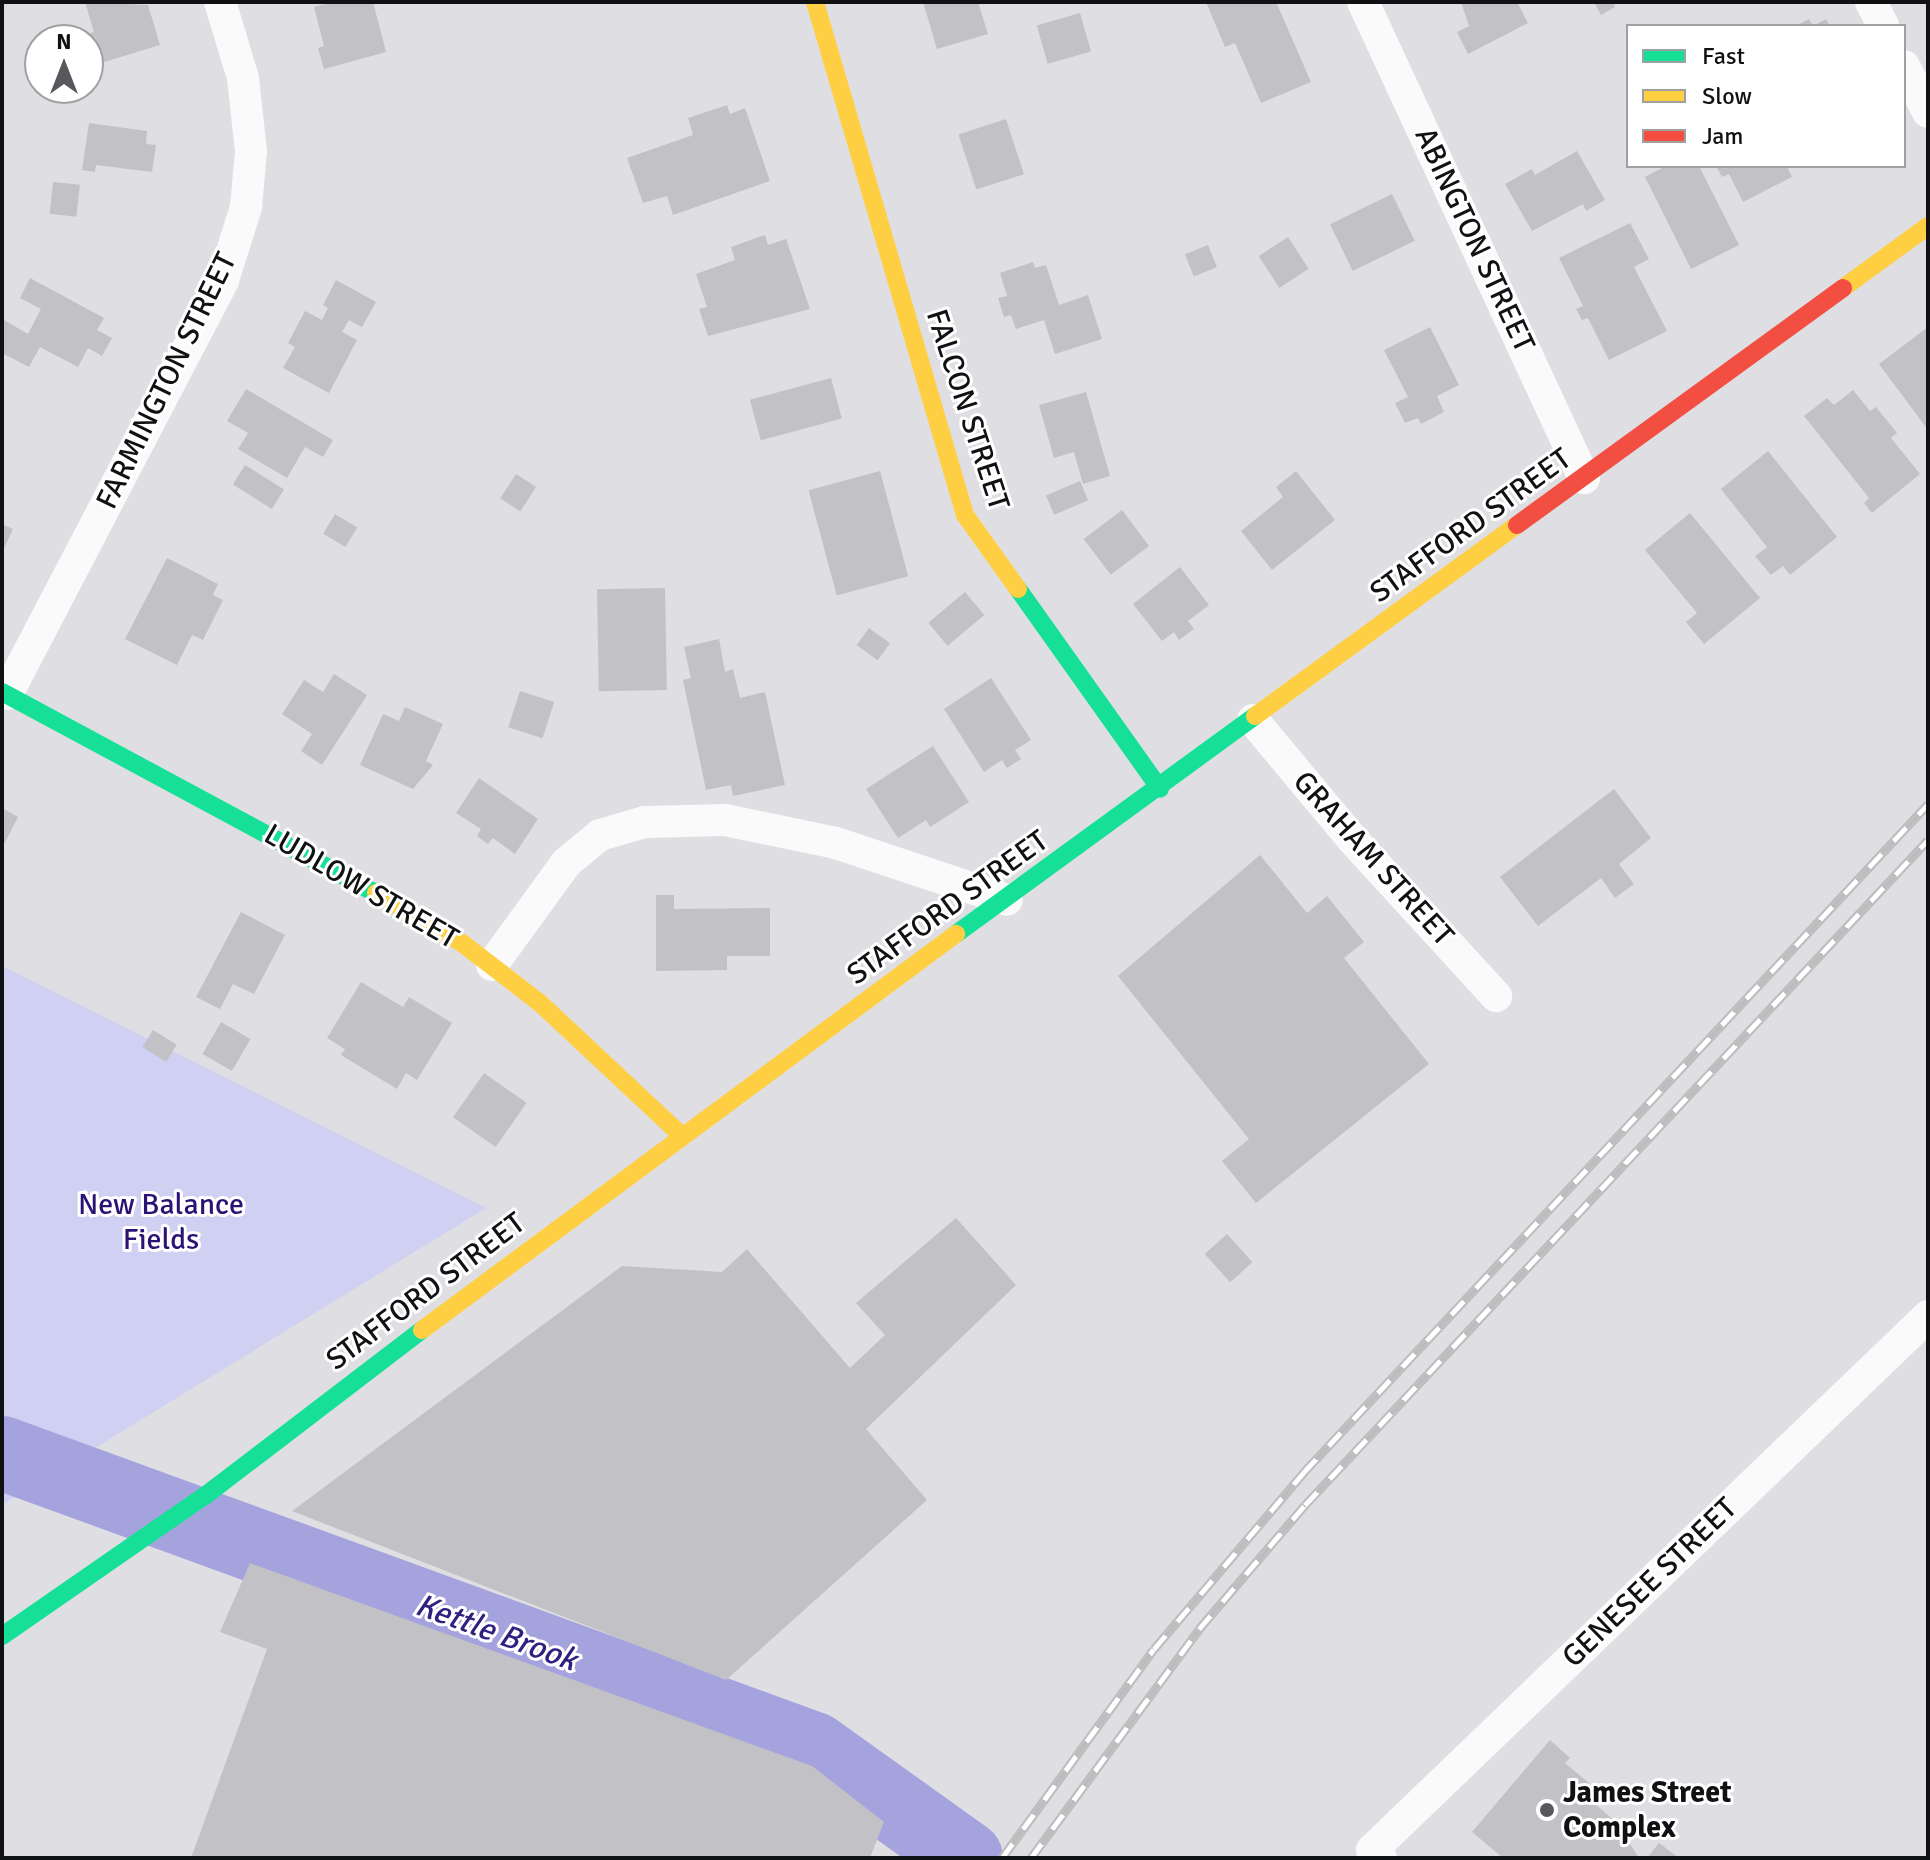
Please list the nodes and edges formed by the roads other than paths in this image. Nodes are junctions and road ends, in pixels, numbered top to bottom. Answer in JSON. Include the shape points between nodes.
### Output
{"nodes":[{"id":1,"x":220,"y":2,"type":"edge"},
{"id":2,"x":815,"y":2,"type":"edge"},
{"id":3,"x":1363,"y":2,"type":"edge"},
{"id":4,"x":1871,"y":2,"type":"edge"},
{"id":5,"x":1882,"y":24,"type":"edge"},
{"id":6,"x":1906,"y":70,"type":"edge"},
{"id":7,"x":1928,"y":112,"type":"edge"},
{"id":8,"x":1928,"y":226,"type":"edge"},
{"id":9,"x":1584,"y":478,"type":"junction"},
{"id":10,"x":4,"y":693,"type":"edge"},
{"id":11,"x":1253,"y":720,"type":"junction"},
{"id":12,"x":1160,"y":789,"type":"junction"},
{"id":13,"x":1007,"y":900,"type":"junction"},
{"id":14,"x":492,"y":965,"type":"junction"},
{"id":15,"x":1496,"y":996,"type":"dead end"},
{"id":16,"x":682,"y":1136,"type":"junction"},
{"id":17,"x":1928,"y":1316,"type":"edge"},
{"id":18,"x":2,"y":1636,"type":"edge"},
{"id":19,"x":1376,"y":1854,"type":"edge"}],
"edges":[{"from":1,"to":10,"type":"street","name":"FARMINGTON STREET","via":[[243,78],[251,151],[246,207],[223,280]]},
{"from":2,"to":12,"type":"main road","name":"FALCON STREET","via":[[965,515]]},
{"from":3,"to":9,"type":"street","name":"ABINGTON STREET"},
{"from":4,"to":5,"type":"street"},
{"from":6,"to":7,"type":"street"},
{"from":8,"to":9,"type":"main road","name":"STAFFORD STREET"},
{"from":9,"to":11,"type":"main road","name":"STAFFORD STREET"},
{"from":10,"to":14,"type":"main road","name":"LUDLOW STREET","via":[[347,876]]},
{"from":11,"to":12,"type":"main road","name":"STAFFORD STREET"},
{"from":11,"to":15,"type":"street","name":"GRAHAM STREET","via":[[1353,840]]},
{"from":12,"to":13,"type":"main road","name":"STAFFORD STREET"},
{"from":13,"to":14,"type":"street","via":[[836,843],[725,820],[645,822],[600,835],[566,863]]},
{"from":13,"to":16,"type":"main road","name":"STAFFORD STREET"},
{"from":14,"to":16,"type":"main road","name":"LUDLOW STREET"},
{"from":16,"to":18,"type":"main road","name":"STAFFORD STREET","via":[[206,1495]]},
{"from":17,"to":19,"type":"street","name":"GENESEE STREET"}]}
